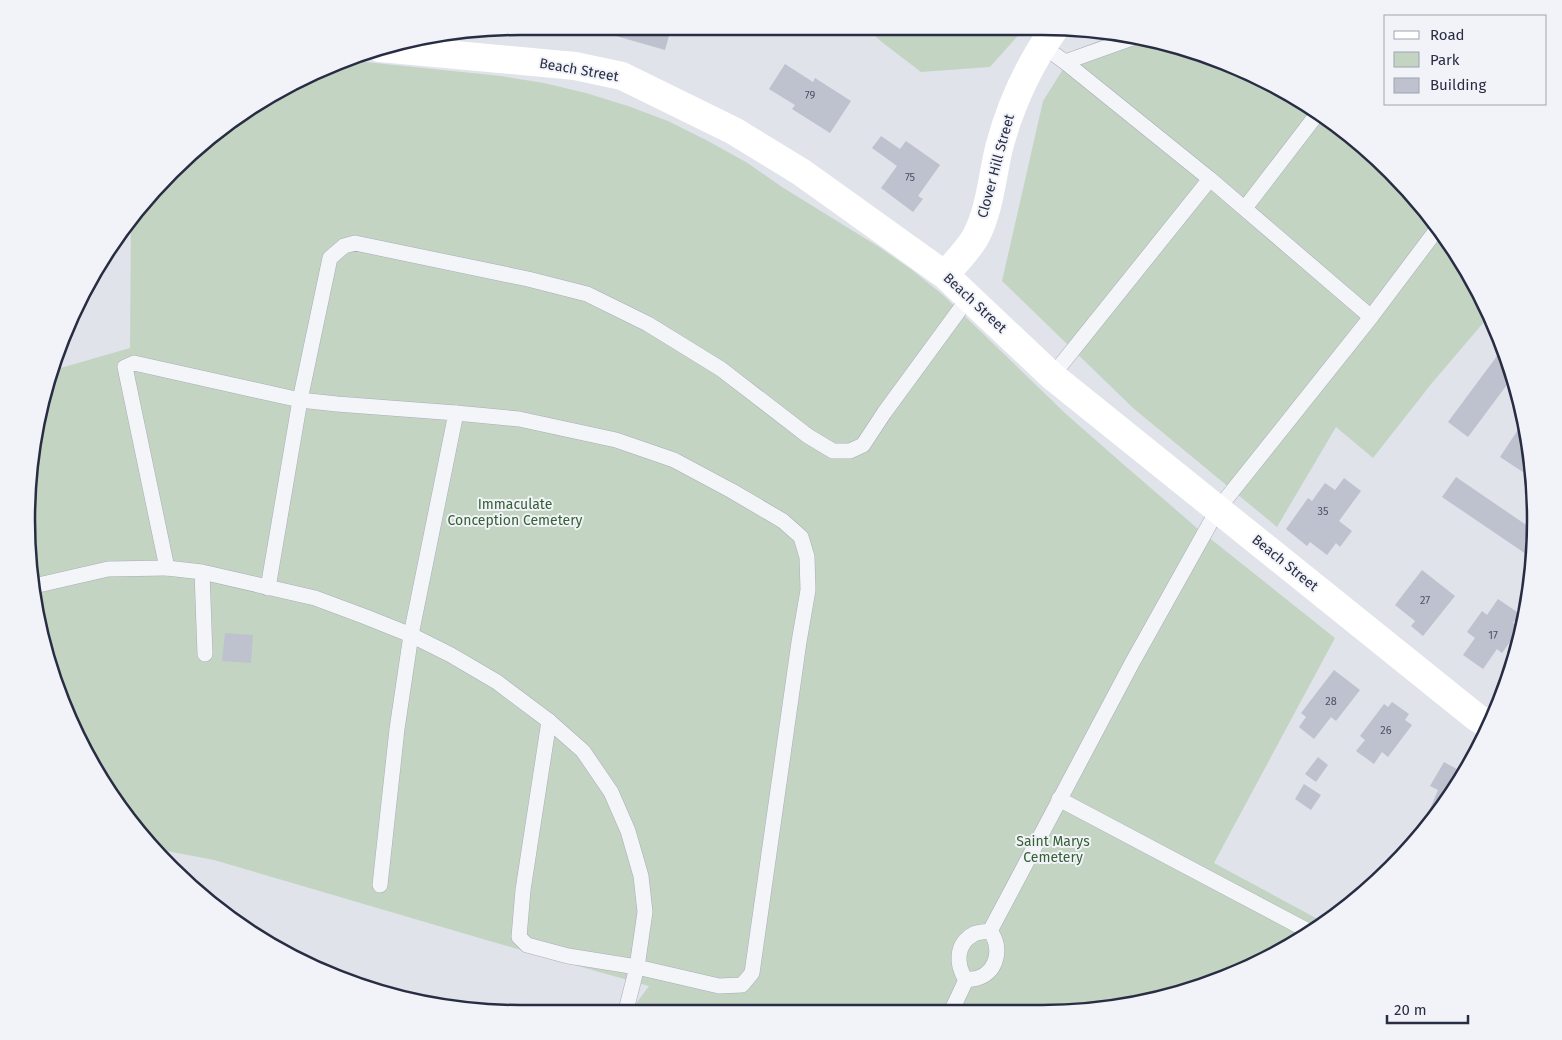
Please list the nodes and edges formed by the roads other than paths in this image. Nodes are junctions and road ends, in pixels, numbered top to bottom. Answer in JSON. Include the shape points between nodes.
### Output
{"nodes":[{"id":1,"x":1049,"y":37,"type":"edge"},
{"id":2,"x":1122,"y":42,"type":"edge"},
{"id":3,"x":402,"y":50,"type":"edge"},
{"id":4,"x":1065,"y":62,"type":"junction"},
{"id":5,"x":1314,"y":119,"type":"edge"},
{"id":6,"x":1210,"y":179,"type":"junction"},
{"id":7,"x":1245,"y":208,"type":"junction"},
{"id":8,"x":1433,"y":234,"type":"edge"},
{"id":9,"x":946,"y":275,"type":"junction"},
{"id":10,"x":969,"y":297,"type":"junction"},
{"id":11,"x":1371,"y":317,"type":"junction"},
{"id":12,"x":1052,"y":376,"type":"junction"},
{"id":13,"x":300,"y":400,"type":"junction"},
{"id":14,"x":456,"y":413,"type":"junction"},
{"id":15,"x":1218,"y":509,"type":"junction"},
{"id":16,"x":168,"y":568,"type":"junction"},
{"id":17,"x":202,"y":572,"type":"junction"},
{"id":18,"x":39,"y":585,"type":"edge"},
{"id":19,"x":268,"y":588,"type":"junction"},
{"id":20,"x":411,"y":635,"type":"junction"},
{"id":21,"x":205,"y":654,"type":"dead end"},
{"id":22,"x":549,"y":721,"type":"junction"},
{"id":23,"x":1483,"y":721,"type":"edge"},
{"id":24,"x":1059,"y":799,"type":"junction"},
{"id":25,"x":380,"y":885,"type":"dead end"},
{"id":26,"x":1303,"y":928,"type":"edge"},
{"id":27,"x":990,"y":931,"type":"junction"},
{"id":28,"x":637,"y":967,"type":"junction"},
{"id":29,"x":966,"y":980,"type":"junction"},
{"id":30,"x":627,"y":1005,"type":"edge"},
{"id":31,"x":954,"y":1005,"type":"edge"}],
"edges":[{"from":1,"to":4,"type":"lane"},
{"from":1,"to":9,"type":"street","name":"Clover Hill Street","via":[[1012,106],[976,237]]},
{"from":2,"to":4,"type":"lane"},
{"from":3,"to":9,"type":"street","name":"Beach Street","via":[[575,66],[622,76],[734,131],[801,172]]},
{"from":4,"to":6,"type":"lane"},
{"from":5,"to":7,"type":"lane"},
{"from":6,"to":7,"type":"lane"},
{"from":6,"to":12,"type":"lane"},
{"from":7,"to":11,"type":"lane"},
{"from":8,"to":11,"type":"lane"},
{"from":9,"to":10,"type":"street","name":"Beach Street"},
{"from":10,"to":12,"type":"street","name":"Beach Street"},
{"from":10,"to":13,"type":"lane","via":[[863,445],[850,451],[834,451],[808,436],[720,369],[648,324],[587,294],[354,244],[344,246],[330,258]]},
{"from":11,"to":15,"type":"lane"},
{"from":12,"to":15,"type":"street","name":"Beach Street"},
{"from":13,"to":14,"type":"lane"},
{"from":13,"to":16,"type":"lane","via":[[134,363],[125,366]]},
{"from":13,"to":19,"type":"lane"},
{"from":14,"to":20,"type":"lane"},
{"from":14,"to":28,"type":"lane","via":[[519,419],[606,438],[674,460],[783,521],[801,537],[808,557],[808,590],[752,973],[742,985],[718,986]]},
{"from":15,"to":23,"type":"street","name":"Beach Street"},
{"from":15,"to":24,"type":"lane"},
{"from":16,"to":17,"type":"lane"},
{"from":16,"to":18,"type":"lane","via":[[108,569]]},
{"from":17,"to":19,"type":"lane"},
{"from":17,"to":21,"type":"lane"},
{"from":19,"to":20,"type":"lane","via":[[315,598]]},
{"from":20,"to":22,"type":"lane","via":[[451,654],[497,682]]},
{"from":20,"to":25,"type":"lane"},
{"from":22,"to":28,"type":"lane","via":[[583,751],[611,792],[628,831],[641,876],[645,912]]},
{"from":22,"to":28,"type":"lane","via":[[523,890],[520,938],[527,945],[568,956]]},
{"from":24,"to":26,"type":"lane"},
{"from":24,"to":27,"type":"lane"},
{"from":27,"to":29,"type":"lane","via":[[996,938],[996,959],[990,970],[979,978]]},
{"from":27,"to":29,"type":"lane","via":[[965,940],[959,950],[958,963]]},
{"from":28,"to":30,"type":"lane"},
{"from":29,"to":31,"type":"lane"}]}
